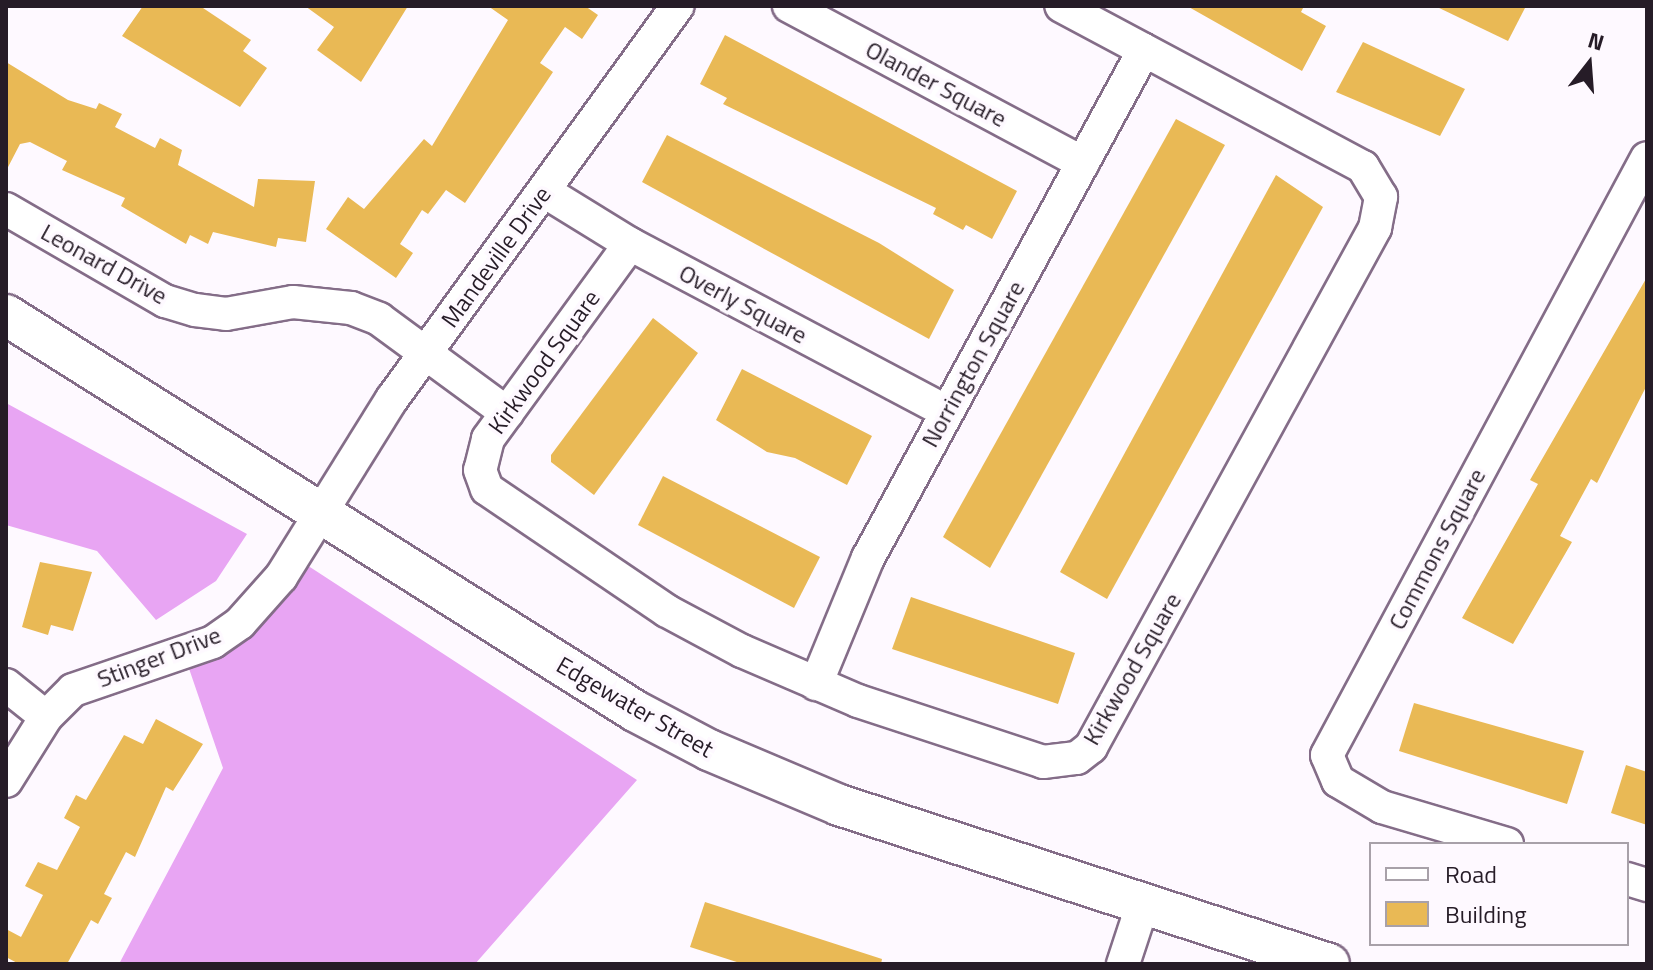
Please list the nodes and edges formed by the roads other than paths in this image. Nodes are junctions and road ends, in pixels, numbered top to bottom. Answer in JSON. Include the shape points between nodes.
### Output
{"nodes":[{"id":1,"x":678,"y":6,"type":"edge"},
{"id":2,"x":789,"y":6,"type":"edge"},
{"id":3,"x":1061,"y":6,"type":"edge"},
{"id":4,"x":1144,"y":50,"type":"junction"},
{"id":5,"x":1647,"y":158,"type":"edge"},
{"id":6,"x":1083,"y":163,"type":"junction"},
{"id":7,"x":544,"y":191,"type":"junction"},
{"id":8,"x":6,"y":209,"type":"edge"},
{"id":9,"x":630,"y":244,"type":"junction"},
{"id":10,"x":6,"y":315,"type":"edge"},
{"id":11,"x":426,"y":352,"type":"junction"},
{"id":12,"x":946,"y":411,"type":"junction"},
{"id":13,"x":507,"y":413,"type":"junction"},
{"id":14,"x":318,"y":510,"type":"junction"},
{"id":15,"x":816,"y":684,"type":"junction"},
{"id":16,"x":6,"y":685,"type":"edge"},
{"id":17,"x":46,"y":717,"type":"junction"},
{"id":18,"x":6,"y":781,"type":"edge"},
{"id":19,"x":1500,"y":842,"type":"edge"},
{"id":20,"x":1143,"y":903,"type":"junction"},
{"id":21,"x":1123,"y":964,"type":"edge"},
{"id":22,"x":1329,"y":964,"type":"edge"}],
"edges":[{"from":1,"to":7,"type":"street","name":"Mandeville Drive"},
{"from":2,"to":6,"type":"street","name":"Olander Square"},
{"from":3,"to":4,"type":"street","name":"Kirkwood Square"},
{"from":4,"to":6,"type":"street","name":"Norrington Square"},
{"from":4,"to":15,"type":"street","name":"Kirkwood Square","via":[[1363,167],[1381,197],[1375,228],[1091,747],[1077,758],[1043,762]]},
{"from":5,"to":19,"type":"street","name":"Commons Square","via":[[1327,755],[1338,781],[1382,807]]},
{"from":6,"to":12,"type":"street","name":"Norrington Square"},
{"from":7,"to":9,"type":"street","name":"Overly Square"},
{"from":7,"to":11,"type":"street","name":"Mandeville Drive"},
{"from":8,"to":11,"type":"street","name":"Leonard Drive","via":[[165,301],[226,314],[293,302],[351,308]]},
{"from":9,"to":12,"type":"street","name":"Overly Square"},
{"from":9,"to":13,"type":"street","name":"Kirkwood Square"},
{"from":10,"to":14,"type":"street","name":"Edgewater Street"},
{"from":11,"to":13,"type":"street","name":"Leonard Drive"},
{"from":11,"to":14,"type":"street","name":"Mandeville Drive"},
{"from":12,"to":15,"type":"street","name":"Norrington Square","via":[[868,558]]},
{"from":13,"to":15,"type":"street","name":"Kirkwood Square","via":[[481,461],[487,489],[499,502],[667,611]]},
{"from":14,"to":17,"type":"street","name":"Stinger Drive","via":[[281,577],[240,623],[213,642],[73,690]]},
{"from":14,"to":20,"type":"street","name":"Edgewater Street","via":[[635,711],[709,750],[839,805]]},
{"from":16,"to":17,"type":"street"},
{"from":17,"to":18,"type":"street","name":"Stinger Drive"},
{"from":20,"to":21,"type":"street"},
{"from":20,"to":22,"type":"street","name":"Edgewater Street"}]}
